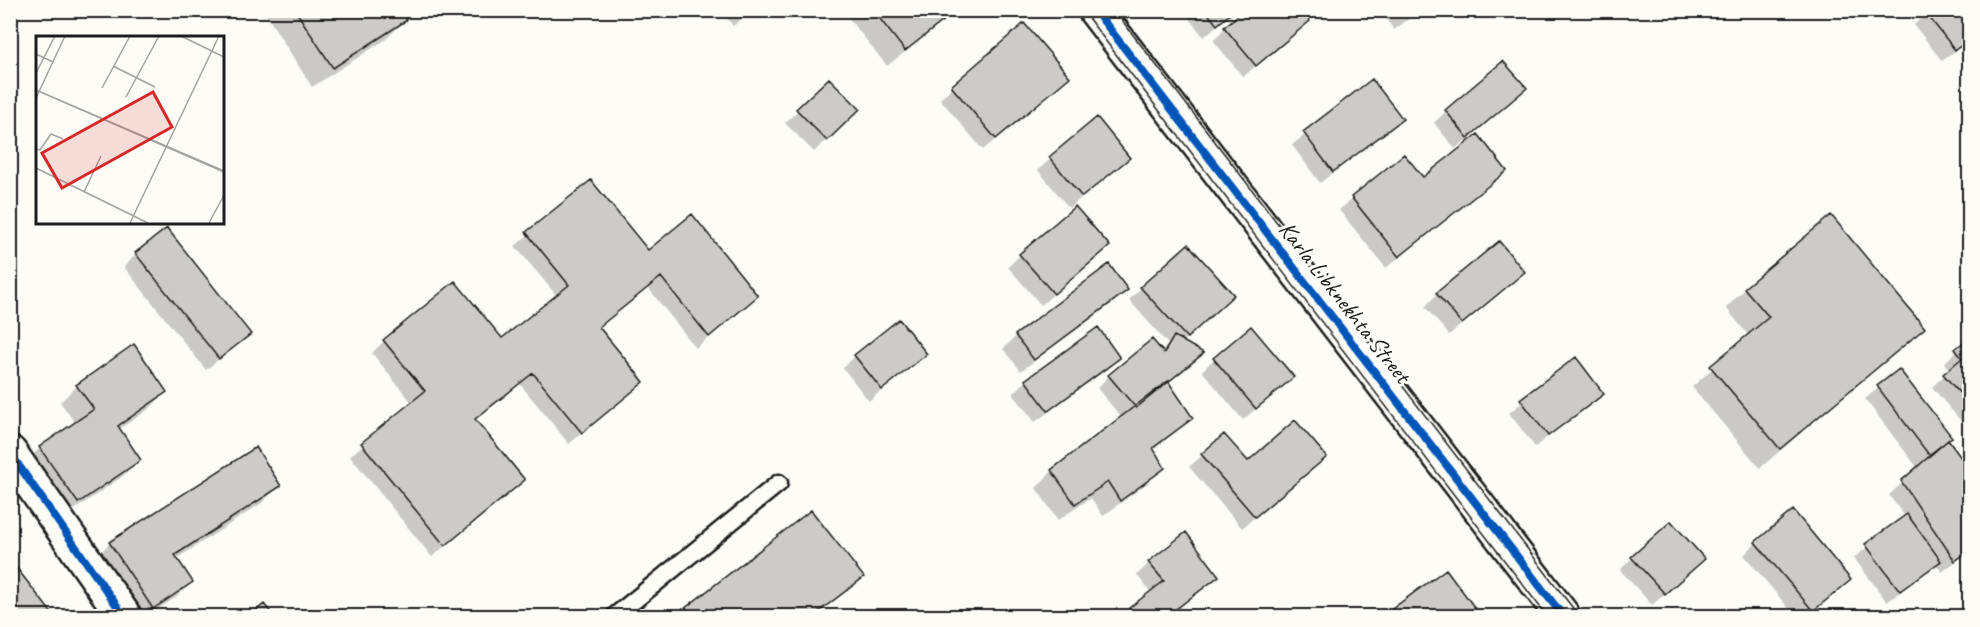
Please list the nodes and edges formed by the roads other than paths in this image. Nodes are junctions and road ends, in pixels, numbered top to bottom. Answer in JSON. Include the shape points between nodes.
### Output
{"nodes":[{"id":1,"x":1095,"y":10,"type":"edge"},
{"id":2,"x":10,"y":453,"type":"edge"},
{"id":3,"x":779,"y":483,"type":"dead end"},
{"id":4,"x":124,"y":616,"type":"edge"},
{"id":5,"x":615,"y":616,"type":"edge"},
{"id":6,"x":1563,"y":616,"type":"edge"}],
"edges":[{"from":1,"to":6,"type":"street","name":"Karla Libknekhta Street"},
{"from":2,"to":4,"type":"street"},
{"from":3,"to":5,"type":"lane"}]}
